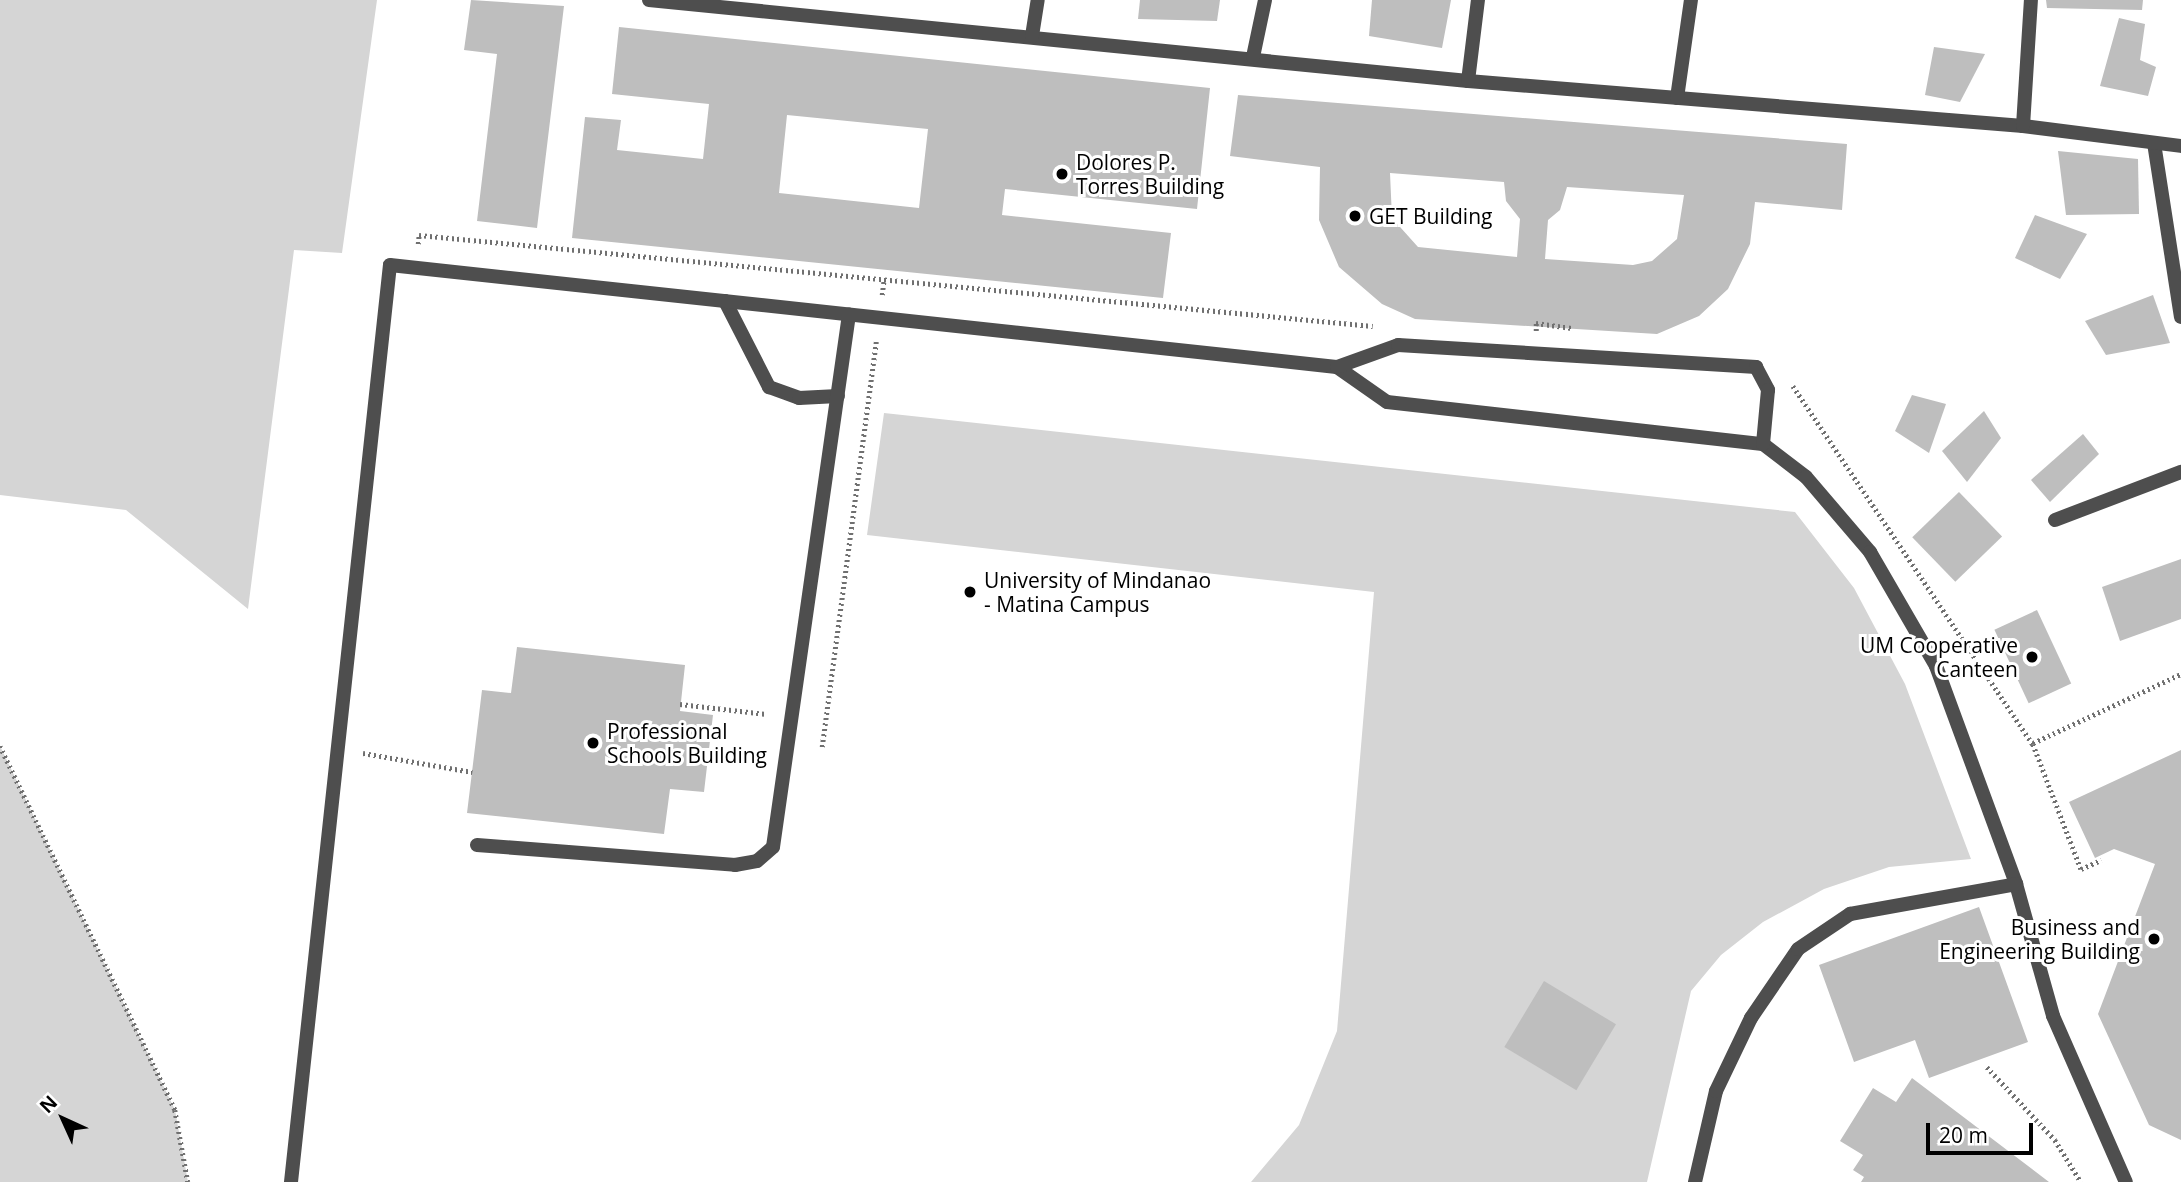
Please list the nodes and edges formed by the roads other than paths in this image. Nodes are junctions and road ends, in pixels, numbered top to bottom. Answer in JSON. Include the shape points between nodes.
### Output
{"nodes":[{"id":1,"x":649,"y":0,"type":"edge"},
{"id":2,"x":1038,"y":0,"type":"edge"},
{"id":3,"x":1265,"y":0,"type":"edge"},
{"id":4,"x":1478,"y":0,"type":"edge"},
{"id":5,"x":1691,"y":0,"type":"edge"},
{"id":6,"x":2031,"y":0,"type":"edge"},
{"id":7,"x":1032,"y":36,"type":"junction"},
{"id":8,"x":1253,"y":57,"type":"junction"},
{"id":9,"x":1468,"y":81,"type":"junction"},
{"id":10,"x":1677,"y":98,"type":"junction"},
{"id":11,"x":2024,"y":126,"type":"junction"},
{"id":12,"x":2154,"y":143,"type":"junction"},
{"id":13,"x":2181,"y":146,"type":"edge"},
{"id":14,"x":726,"y":301,"type":"junction"},
{"id":15,"x":849,"y":314,"type":"junction"},
{"id":16,"x":2181,"y":317,"type":"edge"},
{"id":17,"x":1337,"y":367,"type":"junction"},
{"id":18,"x":838,"y":396,"type":"junction"},
{"id":19,"x":1763,"y":444,"type":"junction"},
{"id":20,"x":2181,"y":472,"type":"edge"},
{"id":21,"x":2055,"y":520,"type":"dead end"},
{"id":22,"x":477,"y":845,"type":"dead end"},
{"id":23,"x":2016,"y":884,"type":"junction"},
{"id":24,"x":291,"y":1182,"type":"edge"},
{"id":25,"x":1695,"y":1182,"type":"edge"},
{"id":26,"x":2126,"y":1182,"type":"edge"}],
"edges":[{"from":1,"to":7,"type":"street"},
{"from":2,"to":7,"type":"street"},
{"from":3,"to":8,"type":"street"},
{"from":4,"to":9,"type":"street"},
{"from":5,"to":10,"type":"street"},
{"from":6,"to":11,"type":"street"},
{"from":7,"to":8,"type":"street"},
{"from":8,"to":9,"type":"street"},
{"from":9,"to":10,"type":"street"},
{"from":10,"to":11,"type":"street"},
{"from":11,"to":12,"type":"street"},
{"from":12,"to":13,"type":"street"},
{"from":12,"to":16,"type":"street"},
{"from":14,"to":15,"type":"street"},
{"from":14,"to":18,"type":"street","via":[[769,387],[799,398]]},
{"from":14,"to":24,"type":"street","via":[[390,265]]},
{"from":15,"to":17,"type":"street"},
{"from":15,"to":18,"type":"street"},
{"from":17,"to":19,"type":"street","via":[[1387,402]]},
{"from":17,"to":19,"type":"street","via":[[1398,345],[1756,367],[1768,390]]},
{"from":18,"to":22,"type":"street","via":[[791,718],[781,826],[773,847],[757,861],[735,865]]},
{"from":19,"to":23,"type":"street","via":[[1787,458],[1839,514],[1896,593],[1936,666]]},
{"from":20,"to":21,"type":"street"},
{"from":23,"to":25,"type":"street","via":[[1850,914],[1798,949],[1751,1018],[1716,1091]]},
{"from":23,"to":26,"type":"street","via":[[2053,1016]]}]}
